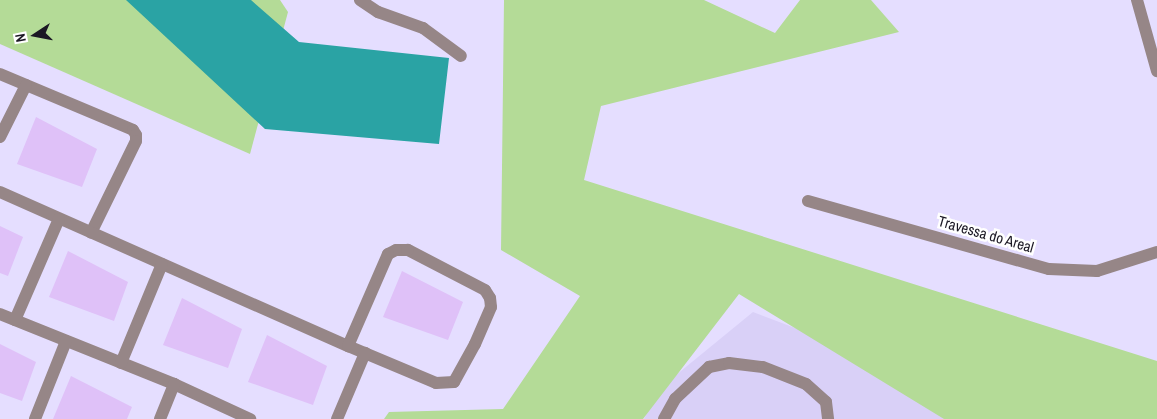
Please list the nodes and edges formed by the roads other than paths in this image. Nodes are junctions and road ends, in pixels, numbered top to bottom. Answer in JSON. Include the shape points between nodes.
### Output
{"nodes":[{"id":1,"x":360,"y":0,"type":"edge"},
{"id":2,"x":1137,"y":0,"type":"edge"},
{"id":3,"x":461,"y":56,"type":"dead end"},
{"id":4,"x":1157,"y":71,"type":"edge"},
{"id":5,"x":0,"y":74,"type":"edge"},
{"id":6,"x":26,"y":85,"type":"junction"},
{"id":7,"x":0,"y":137,"type":"edge"},
{"id":8,"x":0,"y":192,"type":"edge"},
{"id":9,"x":808,"y":201,"type":"dead end"},
{"id":10,"x":59,"y":218,"type":"junction"},
{"id":11,"x":91,"y":233,"type":"junction"},
{"id":12,"x":1157,"y":252,"type":"edge"},
{"id":13,"x":162,"y":264,"type":"junction"},
{"id":14,"x":0,"y":314,"type":"edge"},
{"id":15,"x":15,"y":320,"type":"junction"},
{"id":16,"x":66,"y":341,"type":"junction"},
{"id":17,"x":348,"y":346,"type":"junction"},
{"id":18,"x":365,"y":353,"type":"junction"},
{"id":19,"x":122,"y":363,"type":"junction"},
{"id":20,"x":174,"y":384,"type":"junction"},
{"id":21,"x":35,"y":419,"type":"edge"},
{"id":22,"x":160,"y":419,"type":"edge"},
{"id":23,"x":250,"y":419,"type":"edge"},
{"id":24,"x":337,"y":419,"type":"edge"},
{"id":25,"x":664,"y":419,"type":"edge"},
{"id":26,"x":828,"y":419,"type":"edge"}],
"edges":[{"from":1,"to":3,"type":"street","via":[[378,12],[423,28]]},
{"from":2,"to":4,"type":"street"},
{"from":5,"to":6,"type":"street"},
{"from":6,"to":7,"type":"street"},
{"from":6,"to":11,"type":"street","via":[[133,130],[136,135],[136,141]]},
{"from":8,"to":10,"type":"street"},
{"from":9,"to":12,"type":"street","name":"Travessa do Areal","via":[[1049,269],[1097,271]]},
{"from":10,"to":11,"type":"street"},
{"from":10,"to":15,"type":"street"},
{"from":11,"to":13,"type":"street"},
{"from":13,"to":17,"type":"street"},
{"from":13,"to":19,"type":"street"},
{"from":14,"to":15,"type":"street"},
{"from":15,"to":16,"type":"street"},
{"from":16,"to":19,"type":"street"},
{"from":16,"to":21,"type":"street"},
{"from":17,"to":18,"type":"street"},
{"from":17,"to":18,"type":"street","via":[[388,254],[396,250],[416,254],[485,290],[490,298],[491,307],[454,382],[436,383]]},
{"from":18,"to":24,"type":"street"},
{"from":19,"to":20,"type":"street"},
{"from":20,"to":22,"type":"street"},
{"from":20,"to":23,"type":"street"},
{"from":25,"to":26,"type":"street","via":[[675,400],[709,367],[729,363],[763,368],[806,384],[826,402]]}]}
